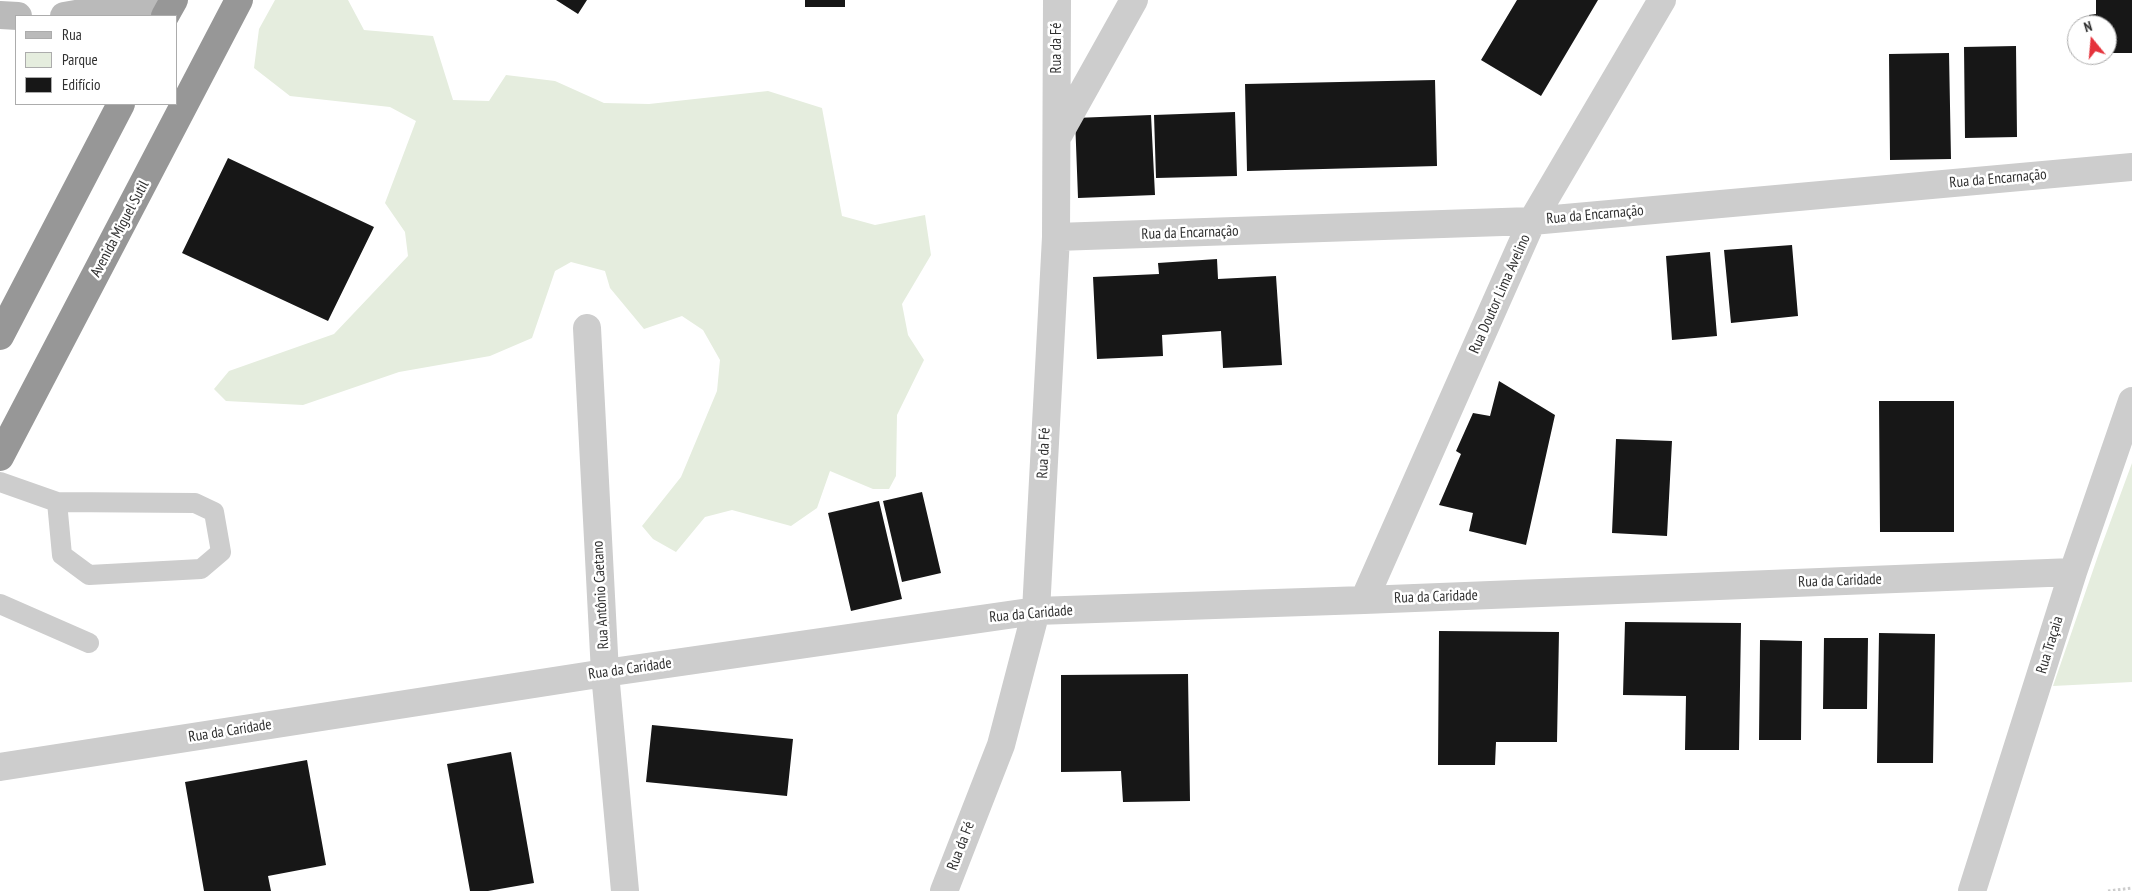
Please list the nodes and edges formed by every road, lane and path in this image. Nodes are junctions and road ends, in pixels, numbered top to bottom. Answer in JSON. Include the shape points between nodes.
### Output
{"nodes":[{"id":1,"x":159,"y":0,"type":"edge"},
{"id":2,"x":174,"y":0,"type":"edge"},
{"id":3,"x":239,"y":0,"type":"edge"},
{"id":4,"x":1057,"y":0,"type":"edge"},
{"id":5,"x":1134,"y":0,"type":"edge"},
{"id":6,"x":1662,"y":0,"type":"edge"},
{"id":7,"x":0,"y":15,"type":"edge"},
{"id":8,"x":70,"y":15,"type":"edge"},
{"id":9,"x":166,"y":15,"type":"edge"},
{"id":10,"x":15,"y":16,"type":"edge"},
{"id":11,"x":120,"y":105,"type":"edge"},
{"id":12,"x":1058,"y":137,"type":"junction"},
{"id":13,"x":2132,"y":167,"type":"edge"},
{"id":14,"x":1532,"y":221,"type":"junction"},
{"id":15,"x":1056,"y":237,"type":"junction"},
{"id":16,"x":587,"y":328,"type":"dead end"},
{"id":17,"x":0,"y":336,"type":"edge"},
{"id":18,"x":2132,"y":401,"type":"edge"},
{"id":19,"x":0,"y":457,"type":"edge"},
{"id":20,"x":0,"y":482,"type":"edge"},
{"id":21,"x":56,"y":502,"type":"junction"},
{"id":22,"x":2073,"y":572,"type":"junction"},
{"id":23,"x":1364,"y":600,"type":"junction"},
{"id":24,"x":0,"y":604,"type":"edge"},
{"id":25,"x":1036,"y":611,"type":"junction"},
{"id":26,"x":89,"y":643,"type":"dead end"},
{"id":27,"x":605,"y":673,"type":"junction"},
{"id":28,"x":0,"y":767,"type":"edge"},
{"id":29,"x":2132,"y":888,"type":"edge"},
{"id":30,"x":625,"y":891,"type":"edge"},
{"id":31,"x":944,"y":891,"type":"edge"},
{"id":32,"x":1972,"y":891,"type":"edge"},
{"id":33,"x":2108,"y":891,"type":"edge"}],
"edges":[{"from":1,"to":8,"type":"street"},
{"from":2,"to":9,"type":"highway"},
{"from":3,"to":19,"type":"highway","name":"Avenida Miguel Sutil"},
{"from":4,"to":12,"type":"street","name":"Rua da Fé"},
{"from":5,"to":12,"type":"street"},
{"from":6,"to":14,"type":"street","name":"Rua Doutor Lima Avelino"},
{"from":7,"to":10,"type":"street"},
{"from":11,"to":17,"type":"highway"},
{"from":12,"to":15,"type":"street","name":"Rua da Fé"},
{"from":13,"to":14,"type":"street","name":"Rua da Encarnação"},
{"from":14,"to":15,"type":"street","name":"Rua da Encarnação"},
{"from":14,"to":23,"type":"street","name":"Rua Doutor Lima Avelino"},
{"from":15,"to":25,"type":"street","name":"Rua da Fé"},
{"from":16,"to":27,"type":"street","name":"Rua Antônio Caetano"},
{"from":18,"to":22,"type":"street","name":"Rua Traçaia"},
{"from":20,"to":21,"type":"lane"},
{"from":21,"to":21,"type":"lane","via":[[195,503],[214,512],[220,552],[201,570],[89,575],[62,555]]},
{"from":22,"to":23,"type":"street","name":"Rua da Caridade"},
{"from":22,"to":32,"type":"street","name":"Rua Traçaia"},
{"from":23,"to":25,"type":"street","name":"Rua da Caridade"},
{"from":24,"to":26,"type":"lane"},
{"from":25,"to":27,"type":"street","name":"Rua da Caridade"},
{"from":25,"to":31,"type":"street","name":"Rua da Fé","via":[[1001,745]]},
{"from":27,"to":28,"type":"street","name":"Rua da Caridade"},
{"from":27,"to":30,"type":"street","name":"Rua Antônio Caetano"},
{"from":29,"to":33,"type":"path"}]}
